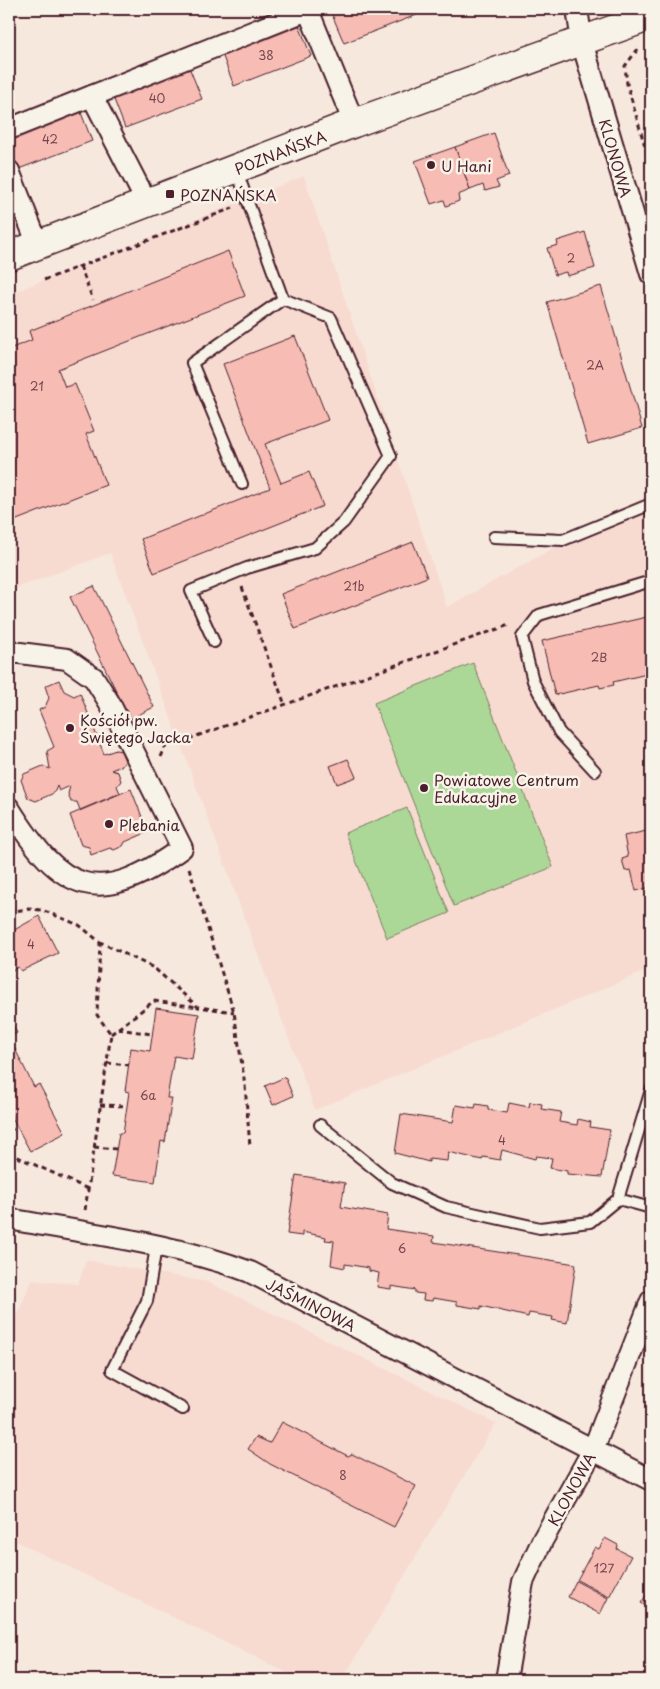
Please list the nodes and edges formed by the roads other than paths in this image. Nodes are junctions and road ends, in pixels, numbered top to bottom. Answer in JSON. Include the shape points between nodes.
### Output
{"nodes":[{"id":1,"x":309,"y":9,"type":"edge"},
{"id":2,"x":576,"y":9,"type":"edge"},
{"id":3,"x":651,"y":16,"type":"edge"},
{"id":4,"x":582,"y":42,"type":"junction"},
{"id":5,"x":92,"y":96,"type":"junction"},
{"id":6,"x":354,"y":123,"type":"junction"},
{"id":7,"x":9,"y":129,"type":"edge"},
{"id":8,"x":236,"y":169,"type":"junction"},
{"id":9,"x":9,"y":171,"type":"edge"},
{"id":10,"x":147,"y":203,"type":"junction"},
{"id":11,"x":38,"y":245,"type":"junction"},
{"id":12,"x":9,"y":256,"type":"edge"},
{"id":13,"x":651,"y":274,"type":"edge"},
{"id":14,"x":284,"y":299,"type":"junction"},
{"id":15,"x":242,"y":484,"type":"dead end"},
{"id":16,"x":651,"y":504,"type":"edge"},
{"id":17,"x":494,"y":536,"type":"dead end"},
{"id":18,"x":651,"y":581,"type":"edge"},
{"id":19,"x":214,"y":642,"type":"dead end"},
{"id":20,"x":9,"y":649,"type":"edge"},
{"id":21,"x":595,"y":771,"type":"dead end"},
{"id":22,"x":9,"y":808,"type":"edge"},
{"id":23,"x":651,"y":1090,"type":"edge"},
{"id":24,"x":320,"y":1125,"type":"dead end"},
{"id":25,"x":618,"y":1199,"type":"junction"},
{"id":26,"x":651,"y":1208,"type":"edge"},
{"id":27,"x":9,"y":1218,"type":"edge"},
{"id":28,"x":156,"y":1247,"type":"junction"},
{"id":29,"x":651,"y":1301,"type":"edge"},
{"id":30,"x":183,"y":1409,"type":"dead end"},
{"id":31,"x":593,"y":1450,"type":"junction"},
{"id":32,"x":651,"y":1480,"type":"edge"},
{"id":33,"x":506,"y":1680,"type":"edge"}],
"edges":[{"from":1,"to":5,"type":"street"},
{"from":1,"to":6,"type":"street"},
{"from":2,"to":4,"type":"street","name":"KLONOWA"},
{"from":3,"to":4,"type":"street","name":"POZNAŃSKA"},
{"from":4,"to":6,"type":"street","name":"POZNAŃSKA"},
{"from":4,"to":13,"type":"street","name":"KLONOWA"},
{"from":5,"to":7,"type":"street"},
{"from":5,"to":10,"type":"street"},
{"from":6,"to":8,"type":"street","name":"POZNAŃSKA"},
{"from":8,"to":10,"type":"street","name":"POZNAŃSKA"},
{"from":8,"to":14,"type":"lane"},
{"from":9,"to":11,"type":"street"},
{"from":10,"to":11,"type":"street","name":"POZNAŃSKA"},
{"from":11,"to":12,"type":"street","name":"POZNAŃSKA"},
{"from":14,"to":15,"type":"lane","via":[[192,363]]},
{"from":14,"to":19,"type":"lane","via":[[332,318],[391,456],[344,522],[315,548],[237,572],[191,591]]},
{"from":16,"to":17,"type":"lane","via":[[563,540]]},
{"from":18,"to":21,"type":"lane","via":[[538,615],[522,637],[533,681],[559,732]]},
{"from":20,"to":22,"type":"street","via":[[67,659],[94,678],[182,848],[118,884],[96,886],[77,882],[56,869]]},
{"from":23,"to":25,"type":"lane"},
{"from":24,"to":25,"type":"lane","via":[[392,1183],[446,1207],[540,1228],[590,1222]]},
{"from":25,"to":26,"type":"lane"},
{"from":27,"to":28,"type":"street","name":"JAŚMINOWA"},
{"from":28,"to":30,"type":"lane","via":[[147,1301],[112,1370]]},
{"from":28,"to":31,"type":"street","name":"JAŚMINOWA","via":[[224,1262],[250,1272]]},
{"from":29,"to":31,"type":"street","name":"KLONOWA"},
{"from":31,"to":32,"type":"street","name":"JAŚMINOWA"},
{"from":31,"to":33,"type":"street","name":"KLONOWA","via":[[523,1582]]}]}
